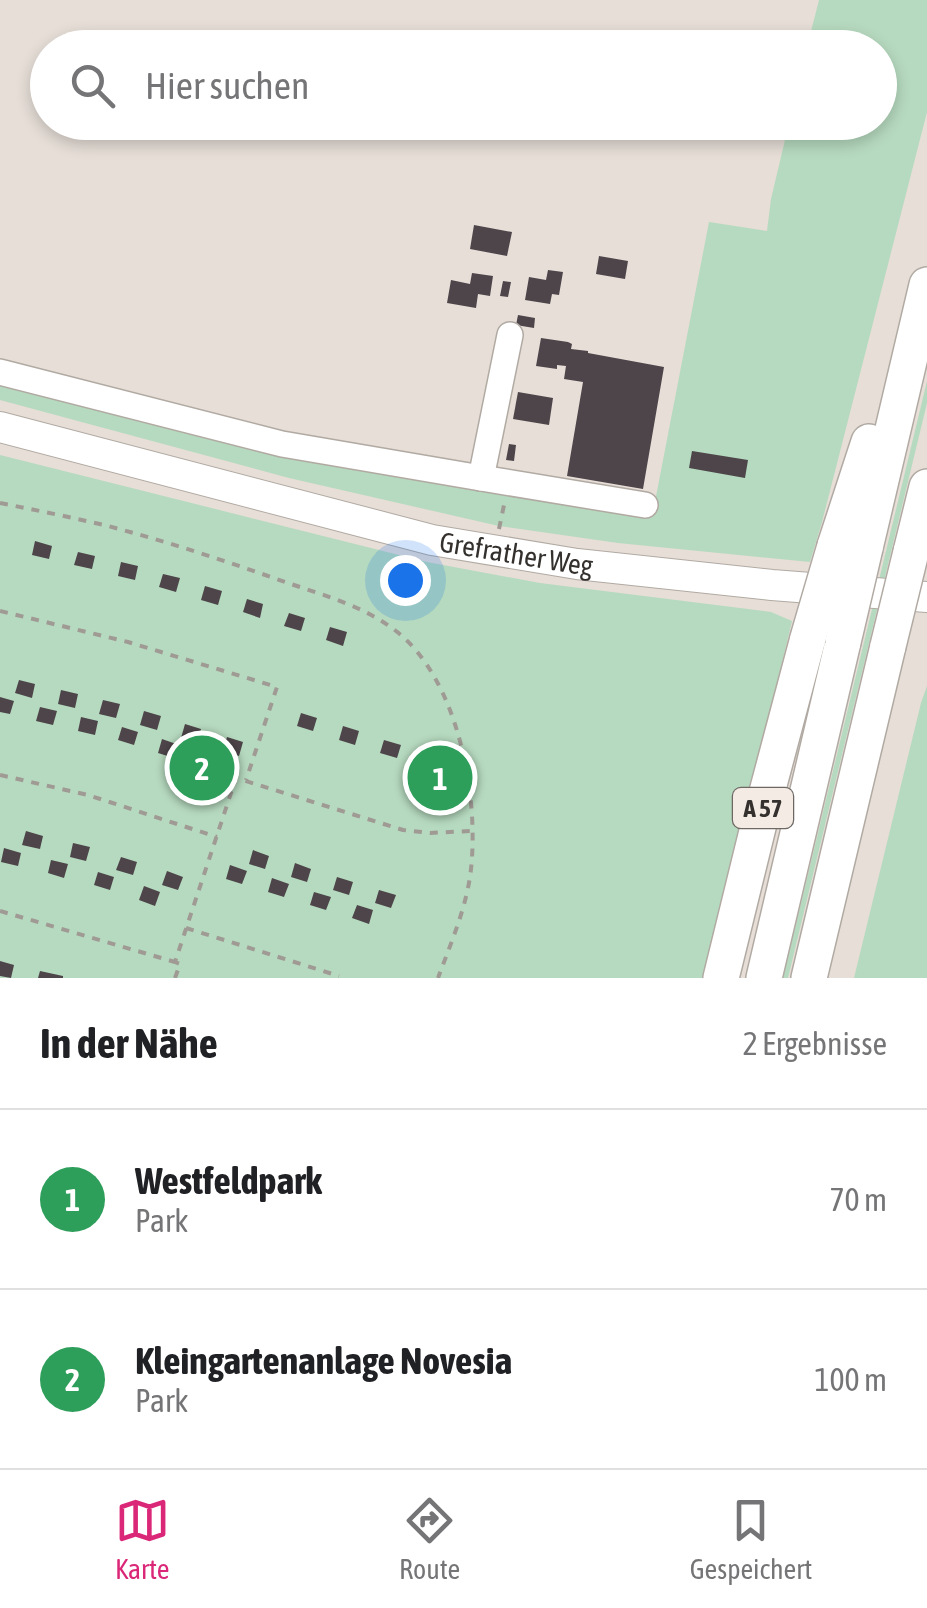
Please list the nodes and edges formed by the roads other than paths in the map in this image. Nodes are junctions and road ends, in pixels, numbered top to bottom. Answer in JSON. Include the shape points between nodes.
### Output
{"nodes":[{"id":1,"x":927,"y":285,"type":"edge"},
{"id":2,"x":510,"y":335,"type":"dead end"},
{"id":3,"x":0,"y":372,"type":"edge"},
{"id":4,"x":0,"y":428,"type":"edge"},
{"id":5,"x":481,"y":478,"type":"junction"},
{"id":6,"x":927,"y":487,"type":"edge"},
{"id":7,"x":645,"y":504,"type":"dead end"},
{"id":8,"x":927,"y":596,"type":"edge"},
{"id":9,"x":825,"y":640,"type":"junction"},
{"id":10,"x":824,"y":912,"type":"junction"},
{"id":11,"x":721,"y":978,"type":"edge"},
{"id":12,"x":764,"y":978,"type":"edge"},
{"id":13,"x":809,"y":978,"type":"edge"},
{"id":14,"x":826,"y":978,"type":"edge"}],
"edges":[{"from":1,"to":9,"type":"highway","number":"A 57","bridge":true},
{"from":2,"to":5,"type":"lane"},
{"from":3,"to":5,"type":"lane","via":[[282,444]]},
{"from":4,"to":8,"type":"main road","name":"Grefrather Weg","via":[[432,540],[577,564]]},
{"from":5,"to":7,"type":"lane"},
{"from":6,"to":10,"type":"highway","bridge":true},
{"from":9,"to":11,"type":"highway","number":"A 57","via":[[762,811]]},
{"from":9,"to":12,"type":"highway","number":"A 57"},
{"from":10,"to":13,"type":"highway"},
{"from":10,"to":14,"type":"highway"}]}
